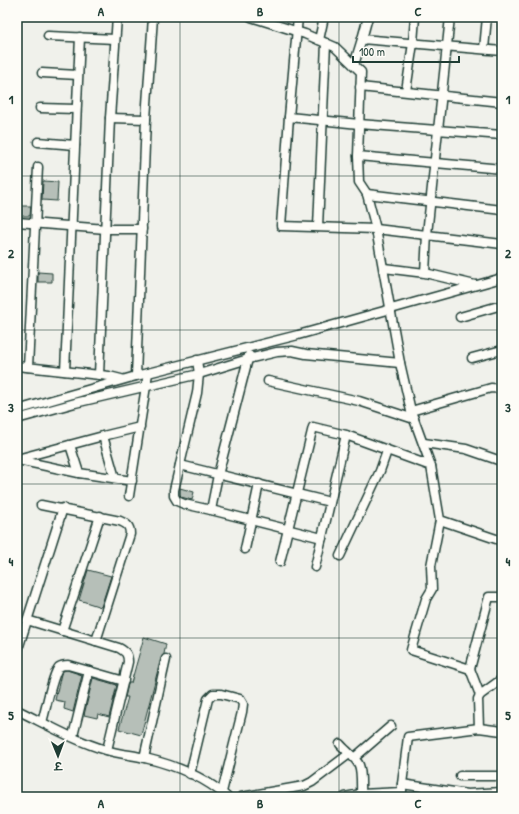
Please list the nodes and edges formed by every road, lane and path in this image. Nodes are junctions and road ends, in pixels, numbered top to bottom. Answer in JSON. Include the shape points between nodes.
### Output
{"nodes":[{"id":1,"x":117,"y":17,"type":"edge"},
{"id":2,"x":153,"y":17,"type":"edge"},
{"id":3,"x":250,"y":17,"type":"edge"},
{"id":4,"x":298,"y":17,"type":"edge"},
{"id":5,"x":324,"y":17,"type":"edge"},
{"id":6,"x":368,"y":17,"type":"edge"},
{"id":7,"x":415,"y":17,"type":"edge"},
{"id":8,"x":450,"y":17,"type":"edge"},
{"id":9,"x":487,"y":17,"type":"edge"},
{"id":10,"x":272,"y":20,"type":"edge"},
{"id":11,"x":296,"y":31,"type":"junction"},
{"id":12,"x":48,"y":36,"type":"dead end"},
{"id":13,"x":80,"y":37,"type":"junction"},
{"id":14,"x":115,"y":39,"type":"junction"},
{"id":15,"x":362,"y":39,"type":"junction"},
{"id":16,"x":323,"y":42,"type":"junction"},
{"id":17,"x":413,"y":43,"type":"junction"},
{"id":18,"x":447,"y":46,"type":"junction"},
{"id":19,"x":484,"y":49,"type":"junction"},
{"id":20,"x":502,"y":51,"type":"edge"},
{"id":21,"x":354,"y":65,"type":"junction"},
{"id":22,"x":42,"y":73,"type":"dead end"},
{"id":23,"x":78,"y":76,"type":"junction"},
{"id":24,"x":360,"y":87,"type":"junction"},
{"id":25,"x":406,"y":91,"type":"junction"},
{"id":26,"x":442,"y":95,"type":"junction"},
{"id":27,"x":502,"y":102,"type":"edge"},
{"id":28,"x":40,"y":108,"type":"dead end"},
{"id":29,"x":76,"y":109,"type":"junction"},
{"id":30,"x":289,"y":117,"type":"junction"},
{"id":31,"x":110,"y":118,"type":"junction"},
{"id":32,"x":146,"y":119,"type":"junction"},
{"id":33,"x":324,"y":120,"type":"junction"},
{"id":34,"x":359,"y":124,"type":"junction"},
{"id":35,"x":438,"y":130,"type":"junction"},
{"id":36,"x":502,"y":135,"type":"edge"},
{"id":37,"x":38,"y":142,"type":"dead end"},
{"id":38,"x":75,"y":145,"type":"junction"},
{"id":39,"x":358,"y":156,"type":"junction"},
{"id":40,"x":434,"y":163,"type":"junction"},
{"id":41,"x":38,"y":167,"type":"dead end"},
{"id":42,"x":502,"y":169,"type":"edge"},
{"id":43,"x":367,"y":194,"type":"junction"},
{"id":44,"x":430,"y":201,"type":"junction"},
{"id":45,"x":502,"y":210,"type":"edge"},
{"id":46,"x":17,"y":222,"type":"edge"},
{"id":47,"x":35,"y":223,"type":"junction"},
{"id":48,"x":71,"y":226,"type":"junction"},
{"id":49,"x":318,"y":227,"type":"junction"},
{"id":50,"x":106,"y":229,"type":"junction"},
{"id":51,"x":142,"y":229,"type":"junction"},
{"id":52,"x":376,"y":229,"type":"junction"},
{"id":53,"x":427,"y":234,"type":"junction"},
{"id":54,"x":502,"y":244,"type":"edge"},
{"id":55,"x":384,"y":268,"type":"junction"},
{"id":56,"x":425,"y":273,"type":"junction"},
{"id":57,"x":502,"y":278,"type":"edge"},
{"id":58,"x":475,"y":285,"type":"junction"},
{"id":59,"x":502,"y":305,"type":"edge"},
{"id":60,"x":391,"y":312,"type":"junction"},
{"id":61,"x":460,"y":317,"type":"dead end"},
{"id":62,"x":502,"y":350,"type":"edge"},
{"id":63,"x":249,"y":353,"type":"junction"},
{"id":64,"x":472,"y":358,"type":"dead end"},
{"id":65,"x":400,"y":363,"type":"junction"},
{"id":66,"x":17,"y":366,"type":"edge"},
{"id":67,"x":28,"y":367,"type":"junction"},
{"id":68,"x":198,"y":367,"type":"junction"},
{"id":69,"x":65,"y":371,"type":"junction"},
{"id":70,"x":99,"y":375,"type":"junction"},
{"id":71,"x":136,"y":376,"type":"junction"},
{"id":72,"x":122,"y":379,"type":"junction"},
{"id":73,"x":147,"y":380,"type":"junction"},
{"id":74,"x":268,"y":381,"type":"dead end"},
{"id":75,"x":502,"y":389,"type":"edge"},
{"id":76,"x":18,"y":410,"type":"edge"},
{"id":77,"x":413,"y":415,"type":"junction"},
{"id":78,"x":17,"y":419,"type":"edge"},
{"id":79,"x":140,"y":427,"type":"junction"},
{"id":80,"x":346,"y":435,"type":"junction"},
{"id":81,"x":103,"y":436,"type":"junction"},
{"id":82,"x":424,"y":443,"type":"junction"},
{"id":83,"x":70,"y":445,"type":"junction"},
{"id":84,"x":387,"y":450,"type":"junction"},
{"id":85,"x":17,"y":460,"type":"edge"},
{"id":86,"x":502,"y":460,"type":"edge"},
{"id":87,"x":180,"y":465,"type":"junction"},
{"id":88,"x":431,"y":466,"type":"junction"},
{"id":89,"x":79,"y":473,"type":"junction"},
{"id":90,"x":218,"y":475,"type":"junction"},
{"id":91,"x":115,"y":478,"type":"junction"},
{"id":92,"x":132,"y":481,"type":"junction"},
{"id":93,"x":259,"y":484,"type":"junction"},
{"id":94,"x":296,"y":494,"type":"junction"},
{"id":95,"x":130,"y":496,"type":"dead end"},
{"id":96,"x":330,"y":502,"type":"junction"},
{"id":97,"x":41,"y":505,"type":"dead end"},
{"id":98,"x":63,"y":508,"type":"junction"},
{"id":99,"x":211,"y":510,"type":"junction"},
{"id":100,"x":100,"y":516,"type":"junction"},
{"id":101,"x":251,"y":520,"type":"junction"},
{"id":102,"x":440,"y":520,"type":"junction"},
{"id":103,"x":287,"y":530,"type":"junction"},
{"id":104,"x":322,"y":538,"type":"junction"},
{"id":105,"x":502,"y":541,"type":"edge"},
{"id":106,"x":245,"y":549,"type":"dead end"},
{"id":107,"x":340,"y":556,"type":"dead end"},
{"id":108,"x":280,"y":562,"type":"dead end"},
{"id":109,"x":315,"y":567,"type":"dead end"},
{"id":110,"x":502,"y":597,"type":"edge"},
{"id":111,"x":27,"y":620,"type":"junction"},
{"id":112,"x":62,"y":631,"type":"junction"},
{"id":113,"x":96,"y":641,"type":"junction"},
{"id":114,"x":17,"y":652,"type":"edge"},
{"id":115,"x":166,"y":659,"type":"dead end"},
{"id":116,"x":470,"y":669,"type":"junction"},
{"id":117,"x":89,"y":671,"type":"junction"},
{"id":118,"x":502,"y":679,"type":"edge"},
{"id":119,"x":124,"y":681,"type":"junction"},
{"id":120,"x":480,"y":695,"type":"junction"},
{"id":121,"x":17,"y":710,"type":"edge"},
{"id":122,"x":42,"y":722,"type":"junction"},
{"id":123,"x":391,"y":726,"type":"dead end"},
{"id":124,"x":479,"y":728,"type":"junction"},
{"id":125,"x":502,"y":731,"type":"edge"},
{"id":126,"x":73,"y":736,"type":"junction"},
{"id":127,"x":340,"y":744,"type":"dead end"},
{"id":128,"x":107,"y":750,"type":"junction"},
{"id":129,"x":144,"y":758,"type":"junction"},
{"id":130,"x":355,"y":760,"type":"junction"},
{"id":131,"x":190,"y":774,"type":"junction"},
{"id":132,"x":460,"y":776,"type":"dead end"},
{"id":133,"x":502,"y":776,"type":"edge"},
{"id":134,"x":402,"y":791,"type":"edge"},
{"id":135,"x":502,"y":792,"type":"edge"},
{"id":136,"x":225,"y":795,"type":"edge"},
{"id":137,"x":361,"y":796,"type":"edge"},
{"id":138,"x":467,"y":796,"type":"edge"},
{"id":139,"x":241,"y":797,"type":"edge"},
{"id":140,"x":345,"y":797,"type":"edge"}],
"edges":[{"from":1,"to":14,"type":"street"},
{"from":2,"to":32,"type":"street"},
{"from":3,"to":10,"type":"street"},
{"from":4,"to":11,"type":"street"},
{"from":5,"to":16,"type":"street"},
{"from":6,"to":15,"type":"street"},
{"from":7,"to":17,"type":"street"},
{"from":8,"to":18,"type":"street"},
{"from":9,"to":19,"type":"street"},
{"from":10,"to":11,"type":"street"},
{"from":11,"to":16,"type":"street"},
{"from":11,"to":30,"type":"street"},
{"from":12,"to":13,"type":"street"},
{"from":13,"to":14,"type":"street"},
{"from":13,"to":23,"type":"street"},
{"from":14,"to":31,"type":"street"},
{"from":15,"to":17,"type":"street"},
{"from":15,"to":21,"type":"street"},
{"from":16,"to":21,"type":"street","via":[[335,47]]},
{"from":16,"to":33,"type":"street"},
{"from":17,"to":18,"type":"street"},
{"from":17,"to":25,"type":"street"},
{"from":18,"to":19,"type":"street"},
{"from":18,"to":26,"type":"street"},
{"from":19,"to":20,"type":"street"},
{"from":21,"to":24,"type":"street","via":[[361,72]]},
{"from":22,"to":23,"type":"street"},
{"from":23,"to":29,"type":"street"},
{"from":24,"to":25,"type":"street"},
{"from":24,"to":34,"type":"street"},
{"from":25,"to":26,"type":"street"},
{"from":26,"to":27,"type":"street"},
{"from":26,"to":35,"type":"street"},
{"from":28,"to":29,"type":"street"},
{"from":29,"to":38,"type":"street"},
{"from":30,"to":33,"type":"street"},
{"from":30,"to":49,"type":"street","via":[[282,226]]},
{"from":31,"to":32,"type":"street"},
{"from":31,"to":50,"type":"street"},
{"from":32,"to":51,"type":"street"},
{"from":33,"to":34,"type":"street"},
{"from":33,"to":49,"type":"street"},
{"from":34,"to":35,"type":"street"},
{"from":34,"to":39,"type":"street"},
{"from":35,"to":36,"type":"street"},
{"from":35,"to":40,"type":"street"},
{"from":37,"to":38,"type":"street"},
{"from":38,"to":48,"type":"street"},
{"from":39,"to":40,"type":"street"},
{"from":39,"to":43,"type":"street","via":[[359,182]]},
{"from":40,"to":42,"type":"street"},
{"from":40,"to":44,"type":"street"},
{"from":41,"to":47,"type":"street"},
{"from":43,"to":44,"type":"street"},
{"from":43,"to":52,"type":"street"},
{"from":44,"to":45,"type":"street"},
{"from":44,"to":53,"type":"street"},
{"from":46,"to":47,"type":"street"},
{"from":47,"to":48,"type":"street"},
{"from":47,"to":67,"type":"street"},
{"from":48,"to":50,"type":"street"},
{"from":48,"to":69,"type":"street"},
{"from":49,"to":52,"type":"street"},
{"from":50,"to":51,"type":"street"},
{"from":50,"to":70,"type":"street"},
{"from":51,"to":71,"type":"street"},
{"from":52,"to":53,"type":"street"},
{"from":52,"to":55,"type":"street"},
{"from":53,"to":54,"type":"street"},
{"from":53,"to":56,"type":"street"},
{"from":55,"to":56,"type":"street"},
{"from":55,"to":60,"type":"street"},
{"from":56,"to":58,"type":"street"},
{"from":57,"to":58,"type":"street"},
{"from":58,"to":60,"type":"street"},
{"from":59,"to":61,"type":"street"},
{"from":60,"to":63,"type":"street"},
{"from":60,"to":65,"type":"street"},
{"from":62,"to":64,"type":"street"},
{"from":63,"to":65,"type":"street","via":[[292,351]]},
{"from":63,"to":68,"type":"street"},
{"from":63,"to":68,"type":"street"},
{"from":63,"to":90,"type":"street"},
{"from":65,"to":77,"type":"street"},
{"from":66,"to":67,"type":"street"},
{"from":67,"to":69,"type":"street"},
{"from":68,"to":73,"type":"street"},
{"from":68,"to":73,"type":"street"},
{"from":68,"to":87,"type":"street","via":[[198,393]]},
{"from":69,"to":70,"type":"street"},
{"from":70,"to":72,"type":"street"},
{"from":71,"to":72,"type":"street"},
{"from":71,"to":73,"type":"street"},
{"from":72,"to":76,"type":"street"},
{"from":73,"to":78,"type":"street"},
{"from":73,"to":79,"type":"street"},
{"from":74,"to":77,"type":"street"},
{"from":75,"to":77,"type":"street","via":[[491,388]]},
{"from":77,"to":82,"type":"street"},
{"from":79,"to":81,"type":"street"},
{"from":79,"to":92,"type":"street"},
{"from":80,"to":84,"type":"street"},
{"from":80,"to":94,"type":"street","via":[[313,427]]},
{"from":80,"to":96,"type":"street"},
{"from":81,"to":83,"type":"street"},
{"from":81,"to":91,"type":"street"},
{"from":82,"to":86,"type":"street","via":[[466,450]]},
{"from":82,"to":88,"type":"street"},
{"from":83,"to":85,"type":"street"},
{"from":83,"to":89,"type":"street"},
{"from":84,"to":88,"type":"street"},
{"from":84,"to":107,"type":"street","via":[[380,471]]},
{"from":85,"to":89,"type":"street"},
{"from":87,"to":90,"type":"street"},
{"from":87,"to":99,"type":"street","via":[[174,490],[177,501]]},
{"from":88,"to":102,"type":"street"},
{"from":89,"to":91,"type":"street"},
{"from":90,"to":93,"type":"street"},
{"from":90,"to":99,"type":"street"},
{"from":91,"to":92,"type":"street"},
{"from":92,"to":95,"type":"street"},
{"from":93,"to":94,"type":"street"},
{"from":93,"to":101,"type":"street"},
{"from":94,"to":96,"type":"street"},
{"from":94,"to":103,"type":"street"},
{"from":96,"to":104,"type":"street"},
{"from":97,"to":98,"type":"street"},
{"from":98,"to":100,"type":"street"},
{"from":98,"to":111,"type":"street"},
{"from":99,"to":101,"type":"street"},
{"from":100,"to":112,"type":"street"},
{"from":100,"to":113,"type":"street","via":[[127,523],[130,534]]},
{"from":101,"to":103,"type":"street"},
{"from":101,"to":106,"type":"street"},
{"from":102,"to":105,"type":"street"},
{"from":102,"to":116,"type":"street","via":[[431,566],[432,589],[426,599],[410,650]]},
{"from":103,"to":104,"type":"street"},
{"from":103,"to":108,"type":"street"},
{"from":104,"to":109,"type":"street"},
{"from":110,"to":116,"type":"street","via":[[489,597]]},
{"from":111,"to":112,"type":"street"},
{"from":111,"to":114,"type":"street"},
{"from":112,"to":113,"type":"street"},
{"from":113,"to":119,"type":"street","via":[[126,652],[128,662]]},
{"from":115,"to":129,"type":"street"},
{"from":116,"to":120,"type":"street"},
{"from":117,"to":119,"type":"street"},
{"from":117,"to":122,"type":"street","via":[[68,664],[59,667]]},
{"from":117,"to":126,"type":"street"},
{"from":118,"to":120,"type":"street"},
{"from":119,"to":128,"type":"street"},
{"from":120,"to":124,"type":"street"},
{"from":121,"to":122,"type":"street"},
{"from":122,"to":126,"type":"street"},
{"from":123,"to":130,"type":"street"},
{"from":124,"to":125,"type":"street"},
{"from":124,"to":134,"type":"street","via":[[408,737]]},
{"from":126,"to":128,"type":"street"},
{"from":127,"to":130,"type":"street"},
{"from":128,"to":129,"type":"street"},
{"from":129,"to":131,"type":"street","via":[[166,763]]},
{"from":130,"to":137,"type":"street"},
{"from":130,"to":139,"type":"street","via":[[304,786]]},
{"from":131,"to":136,"type":"street"},
{"from":131,"to":136,"type":"street","via":[[208,699],[213,694],[221,694],[240,699],[243,704],[242,712]]},
{"from":132,"to":133,"type":"street"},
{"from":134,"to":137,"type":"street"},
{"from":134,"to":138,"type":"street"},
{"from":135,"to":138,"type":"street"},
{"from":137,"to":140,"type":"street"}]}
